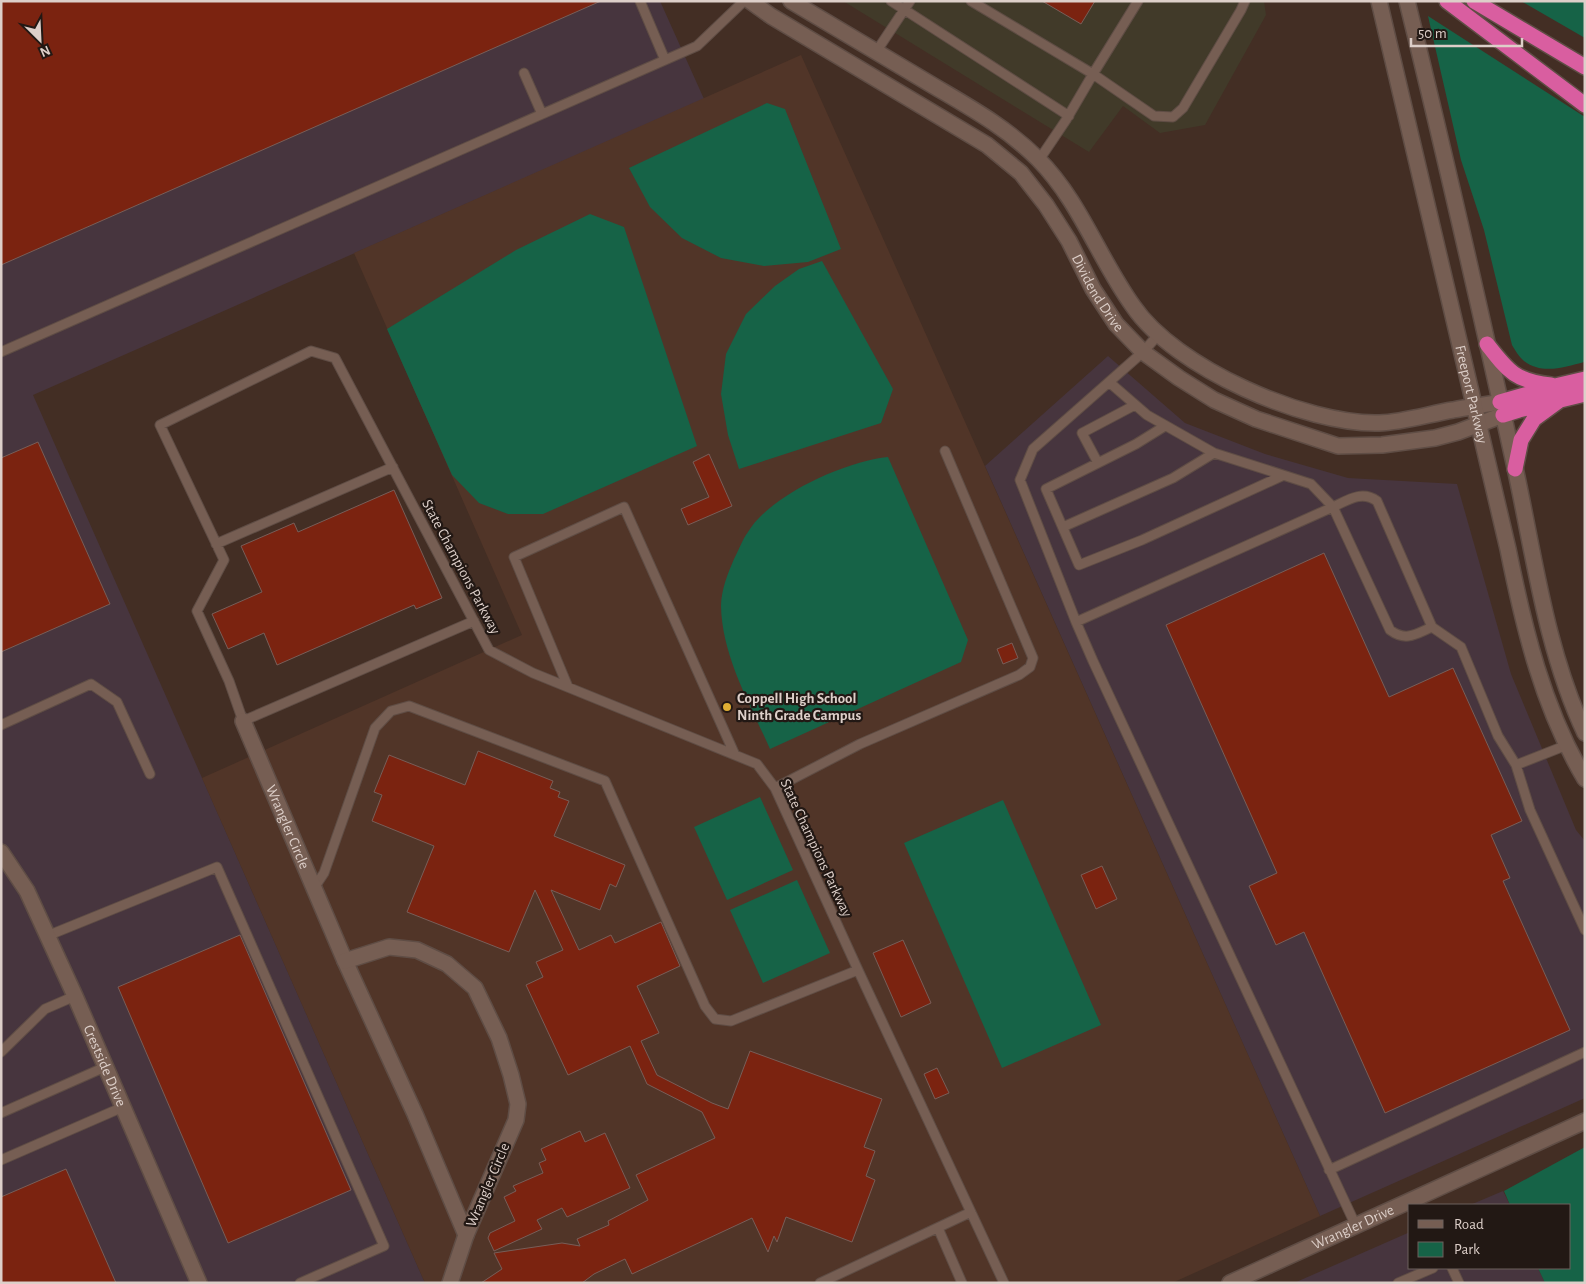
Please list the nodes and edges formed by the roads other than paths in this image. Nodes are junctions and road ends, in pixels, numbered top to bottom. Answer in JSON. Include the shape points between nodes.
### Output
{"nodes":[{"id":1,"x":640,"y":1,"type":"edge"},
{"id":2,"x":744,"y":1,"type":"edge"},
{"id":3,"x":750,"y":1,"type":"edge"},
{"id":4,"x":791,"y":1,"type":"edge"},
{"id":5,"x":892,"y":1,"type":"edge"},
{"id":6,"x":971,"y":1,"type":"edge"},
{"id":7,"x":1138,"y":1,"type":"edge"},
{"id":8,"x":1245,"y":1,"type":"edge"},
{"id":9,"x":1379,"y":1,"type":"edge"},
{"id":10,"x":1407,"y":1,"type":"edge"},
{"id":11,"x":1447,"y":1,"type":"edge"},
{"id":12,"x":1474,"y":1,"type":"edge"},
{"id":13,"x":907,"y":5,"type":"edge"},
{"id":14,"x":876,"y":52,"type":"junction"},
{"id":15,"x":665,"y":60,"type":"junction"},
{"id":16,"x":1585,"y":67,"type":"edge"},
{"id":17,"x":865,"y":72,"type":"junction"},
{"id":18,"x":524,"y":73,"type":"dead end"},
{"id":19,"x":1093,"y":74,"type":"junction"},
{"id":20,"x":1585,"y":105,"type":"edge"},
{"id":21,"x":542,"y":114,"type":"junction"},
{"id":22,"x":1069,"y":116,"type":"junction"},
{"id":23,"x":1039,"y":160,"type":"junction"},
{"id":24,"x":1021,"y":173,"type":"junction"},
{"id":25,"x":1158,"y":335,"type":"junction"},
{"id":26,"x":1487,"y":344,"type":"junction"},
{"id":27,"x":1,"y":352,"type":"edge"},
{"id":28,"x":1143,"y":352,"type":"junction"},
{"id":29,"x":1585,"y":380,"type":"edge"},
{"id":30,"x":1109,"y":382,"type":"junction"},
{"id":31,"x":1558,"y":393,"type":"junction"},
{"id":32,"x":1585,"y":394,"type":"edge"},
{"id":33,"x":1135,"y":405,"type":"junction"},
{"id":34,"x":1475,"y":407,"type":"junction"},
{"id":35,"x":1502,"y":409,"type":"junction"},
{"id":36,"x":1478,"y":424,"type":"junction"},
{"id":37,"x":1165,"y":426,"type":"junction"},
{"id":38,"x":945,"y":451,"type":"dead end"},
{"id":39,"x":1214,"y":454,"type":"junction"},
{"id":40,"x":1098,"y":463,"type":"junction"},
{"id":41,"x":1515,"y":469,"type":"junction"},
{"id":42,"x":395,"y":470,"type":"junction"},
{"id":43,"x":1282,"y":476,"type":"junction"},
{"id":44,"x":1333,"y":507,"type":"junction"},
{"id":45,"x":1062,"y":527,"type":"junction"},
{"id":46,"x":216,"y":544,"type":"junction"},
{"id":47,"x":474,"y":620,"type":"junction"},
{"id":48,"x":1076,"y":622,"type":"junction"},
{"id":49,"x":1432,"y":627,"type":"junction"},
{"id":50,"x":568,"y":687,"type":"junction"},
{"id":51,"x":243,"y":721,"type":"junction"},
{"id":52,"x":1,"y":725,"type":"edge"},
{"id":53,"x":1585,"y":733,"type":"edge"},
{"id":54,"x":1585,"y":737,"type":"edge"},
{"id":55,"x":1567,"y":745,"type":"junction"},
{"id":56,"x":735,"y":755,"type":"junction"},
{"id":57,"x":1516,"y":765,"type":"junction"},
{"id":58,"x":150,"y":774,"type":"dead end"},
{"id":59,"x":1585,"y":779,"type":"edge"},
{"id":60,"x":775,"y":788,"type":"junction"},
{"id":61,"x":1,"y":852,"type":"edge"},
{"id":62,"x":314,"y":888,"type":"junction"},
{"id":63,"x":1585,"y":930,"type":"edge"},
{"id":64,"x":47,"y":936,"type":"junction"},
{"id":65,"x":345,"y":961,"type":"junction"},
{"id":66,"x":858,"y":970,"type":"junction"},
{"id":67,"x":75,"y":996,"type":"junction"},
{"id":68,"x":1,"y":1052,"type":"edge"},
{"id":69,"x":1585,"y":1052,"type":"edge"},
{"id":70,"x":105,"y":1067,"type":"junction"},
{"id":71,"x":123,"y":1107,"type":"junction"},
{"id":72,"x":1,"y":1113,"type":"edge"},
{"id":73,"x":1585,"y":1121,"type":"edge"},
{"id":74,"x":1,"y":1160,"type":"edge"},
{"id":75,"x":1329,"y":1170,"type":"junction"},
{"id":76,"x":1423,"y":1201,"type":"edge"},
{"id":77,"x":1408,"y":1207,"type":"edge"},
{"id":78,"x":971,"y":1212,"type":"junction"},
{"id":79,"x":1356,"y":1226,"type":"junction"},
{"id":80,"x":938,"y":1228,"type":"junction"},
{"id":81,"x":466,"y":1235,"type":"junction"},
{"id":82,"x":1431,"y":1269,"type":"edge"},
{"id":83,"x":1452,"y":1269,"type":"edge"},
{"id":84,"x":199,"y":1283,"type":"edge"},
{"id":85,"x":300,"y":1283,"type":"edge"},
{"id":86,"x":450,"y":1283,"type":"edge"},
{"id":87,"x":820,"y":1283,"type":"edge"},
{"id":88,"x":962,"y":1283,"type":"edge"},
{"id":89,"x":1004,"y":1283,"type":"edge"},
{"id":90,"x":1230,"y":1283,"type":"edge"},
{"id":91,"x":1398,"y":1283,"type":"edge"},
{"id":92,"x":1459,"y":1283,"type":"edge"}],
"edges":[{"from":1,"to":15,"type":"lane"},
{"from":2,"to":15,"type":"lane","via":[[697,46]]},
{"from":3,"to":17,"type":"street","name":"Dividend Drive"},
{"from":4,"to":14,"type":"street","name":"Dividend Drive"},
{"from":5,"to":13,"type":"lane"},
{"from":6,"to":19,"type":"lane"},
{"from":7,"to":19,"type":"lane"},
{"from":8,"to":19,"type":"lane","via":[[1183,108],[1173,117],[1154,116]]},
{"from":9,"to":34,"type":"street","name":"Freeport Parkway"},
{"from":10,"to":26,"type":"street","name":"Freeport Parkway"},
{"from":11,"to":20,"type":"highway"},
{"from":12,"to":16,"type":"highway"},
{"from":13,"to":14,"type":"lane"},
{"from":13,"to":22,"type":"lane"},
{"from":14,"to":17,"type":"street"},
{"from":14,"to":23,"type":"street","name":"Dividend Drive","via":[[1000,126]]},
{"from":15,"to":21,"type":"lane"},
{"from":17,"to":24,"type":"street","name":"Dividend Drive","via":[[987,145]]},
{"from":18,"to":21,"type":"lane"},
{"from":19,"to":22,"type":"lane"},
{"from":21,"to":27,"type":"lane"},
{"from":22,"to":23,"type":"lane"},
{"from":23,"to":24,"type":"street"},
{"from":23,"to":25,"type":"street","name":"Dividend Drive","via":[[1065,192],[1134,309]]},
{"from":24,"to":28,"type":"street","name":"Dividend Drive","via":[[1070,241],[1093,289],[1116,324]]},
{"from":25,"to":28,"type":"lane"},
{"from":25,"to":34,"type":"street","name":"Dividend Drive","via":[[1225,380],[1264,398],[1338,420],[1380,423]]},
{"from":26,"to":31,"type":"highway","via":[[1508,371]]},
{"from":26,"to":35,"type":"street","name":"Freeport Parkway"},
{"from":28,"to":30,"type":"lane"},
{"from":28,"to":36,"type":"street","name":"Dividend Drive","via":[[1214,400],[1256,419],[1338,446],[1382,445],[1435,438]]},
{"from":29,"to":31,"type":"highway"},
{"from":30,"to":33,"type":"lane"},
{"from":30,"to":48,"type":"lane","via":[[1033,449],[1020,480]]},
{"from":31,"to":32,"type":"highway"},
{"from":31,"to":35,"type":"highway"},
{"from":31,"to":41,"type":"highway","via":[[1534,419],[1521,440]]},
{"from":33,"to":37,"type":"lane"},
{"from":33,"to":40,"type":"lane","via":[[1082,432]]},
{"from":34,"to":35,"type":"street","name":"Dividend Drive"},
{"from":34,"to":36,"type":"street","name":"Freeport Parkway"},
{"from":35,"to":36,"type":"street","name":"Dividend Drive"},
{"from":35,"to":41,"type":"street","name":"Freeport Parkway"},
{"from":36,"to":55,"type":"street","name":"Freeport Parkway","via":[[1522,619],[1537,671]]},
{"from":37,"to":39,"type":"lane"},
{"from":37,"to":40,"type":"lane"},
{"from":38,"to":60,"type":"lane","via":[[1033,658],[1030,667],[1019,675],[860,744]]},
{"from":39,"to":43,"type":"lane"},
{"from":39,"to":45,"type":"lane","via":[[1172,478]]},
{"from":40,"to":45,"type":"lane","via":[[1046,490]]},
{"from":41,"to":53,"type":"street","name":"Freeport Parkway","via":[[1552,645],[1569,698]]},
{"from":42,"to":46,"type":"lane"},
{"from":42,"to":46,"type":"lane","name":"State Champions Parkway","via":[[335,358],[311,351],[160,425]]},
{"from":42,"to":47,"type":"lane","name":"State Champions Parkway"},
{"from":43,"to":44,"type":"lane","via":[[1311,484]]},
{"from":43,"to":45,"type":"lane","via":[[1079,565]]},
{"from":44,"to":48,"type":"lane"},
{"from":44,"to":49,"type":"lane","via":[[1390,630],[1398,636],[1408,637]]},
{"from":44,"to":49,"type":"lane","via":[[1358,495],[1371,496],[1377,501]]},
{"from":46,"to":51,"type":"lane","via":[[224,560],[197,611],[229,680]]},
{"from":47,"to":50,"type":"lane","name":"State Champions Parkway","via":[[489,650]]},
{"from":47,"to":51,"type":"lane"},
{"from":48,"to":75,"type":"lane"},
{"from":49,"to":57,"type":"lane","via":[[1461,646],[1498,736]]},
{"from":50,"to":56,"type":"lane","name":"State Champions Parkway"},
{"from":50,"to":56,"type":"lane","via":[[514,557],[624,507]]},
{"from":51,"to":62,"type":"street","name":"Wrangler Circle"},
{"from":52,"to":58,"type":"lane","via":[[92,684],[117,702]]},
{"from":54,"to":55,"type":"street"},
{"from":55,"to":57,"type":"lane"},
{"from":55,"to":59,"type":"street","name":"Freeport Parkway"},
{"from":56,"to":60,"type":"lane","name":"State Champions Parkway","via":[[757,764]]},
{"from":57,"to":63,"type":"lane","via":[[1530,810]]},
{"from":60,"to":66,"type":"lane","name":"State Champions Parkway"},
{"from":61,"to":64,"type":"street","name":"Crestside Drive","via":[[27,891]]},
{"from":62,"to":65,"type":"street","name":"Wrangler Circle"},
{"from":62,"to":66,"type":"lane","via":[[324,873],[375,728],[391,711],[408,706],[605,781],[705,1006],[715,1019],[731,1021]]},
{"from":64,"to":67,"type":"street","name":"Crestside Drive"},
{"from":64,"to":85,"type":"lane","via":[[217,867],[384,1246]]},
{"from":65,"to":81,"type":"street","name":"Wrangler Circle"},
{"from":65,"to":81,"type":"street","name":"Wrangler Circle","via":[[389,947],[417,950],[447,964],[475,988],[499,1038],[518,1104],[516,1120]]},
{"from":66,"to":78,"type":"lane","name":"State Champions Parkway"},
{"from":67,"to":68,"type":"lane","via":[[45,1009]]},
{"from":67,"to":70,"type":"street","name":"Crestside Drive"},
{"from":69,"to":75,"type":"lane"},
{"from":70,"to":71,"type":"street","name":"Crestside Drive"},
{"from":70,"to":72,"type":"lane"},
{"from":71,"to":74,"type":"lane"},
{"from":71,"to":84,"type":"street","name":"Crestside Drive"},
{"from":73,"to":76,"type":"street","name":"Wrangler Drive"},
{"from":75,"to":79,"type":"lane"},
{"from":77,"to":79,"type":"street","name":"Wrangler Drive"},
{"from":78,"to":80,"type":"lane"},
{"from":78,"to":89,"type":"lane","name":"State Champions Parkway"},
{"from":79,"to":90,"type":"street","name":"Wrangler Drive"},
{"from":80,"to":87,"type":"lane"},
{"from":80,"to":88,"type":"lane"},
{"from":81,"to":86,"type":"street"},
{"from":82,"to":91,"type":"lane"},
{"from":83,"to":92,"type":"lane"}]}
